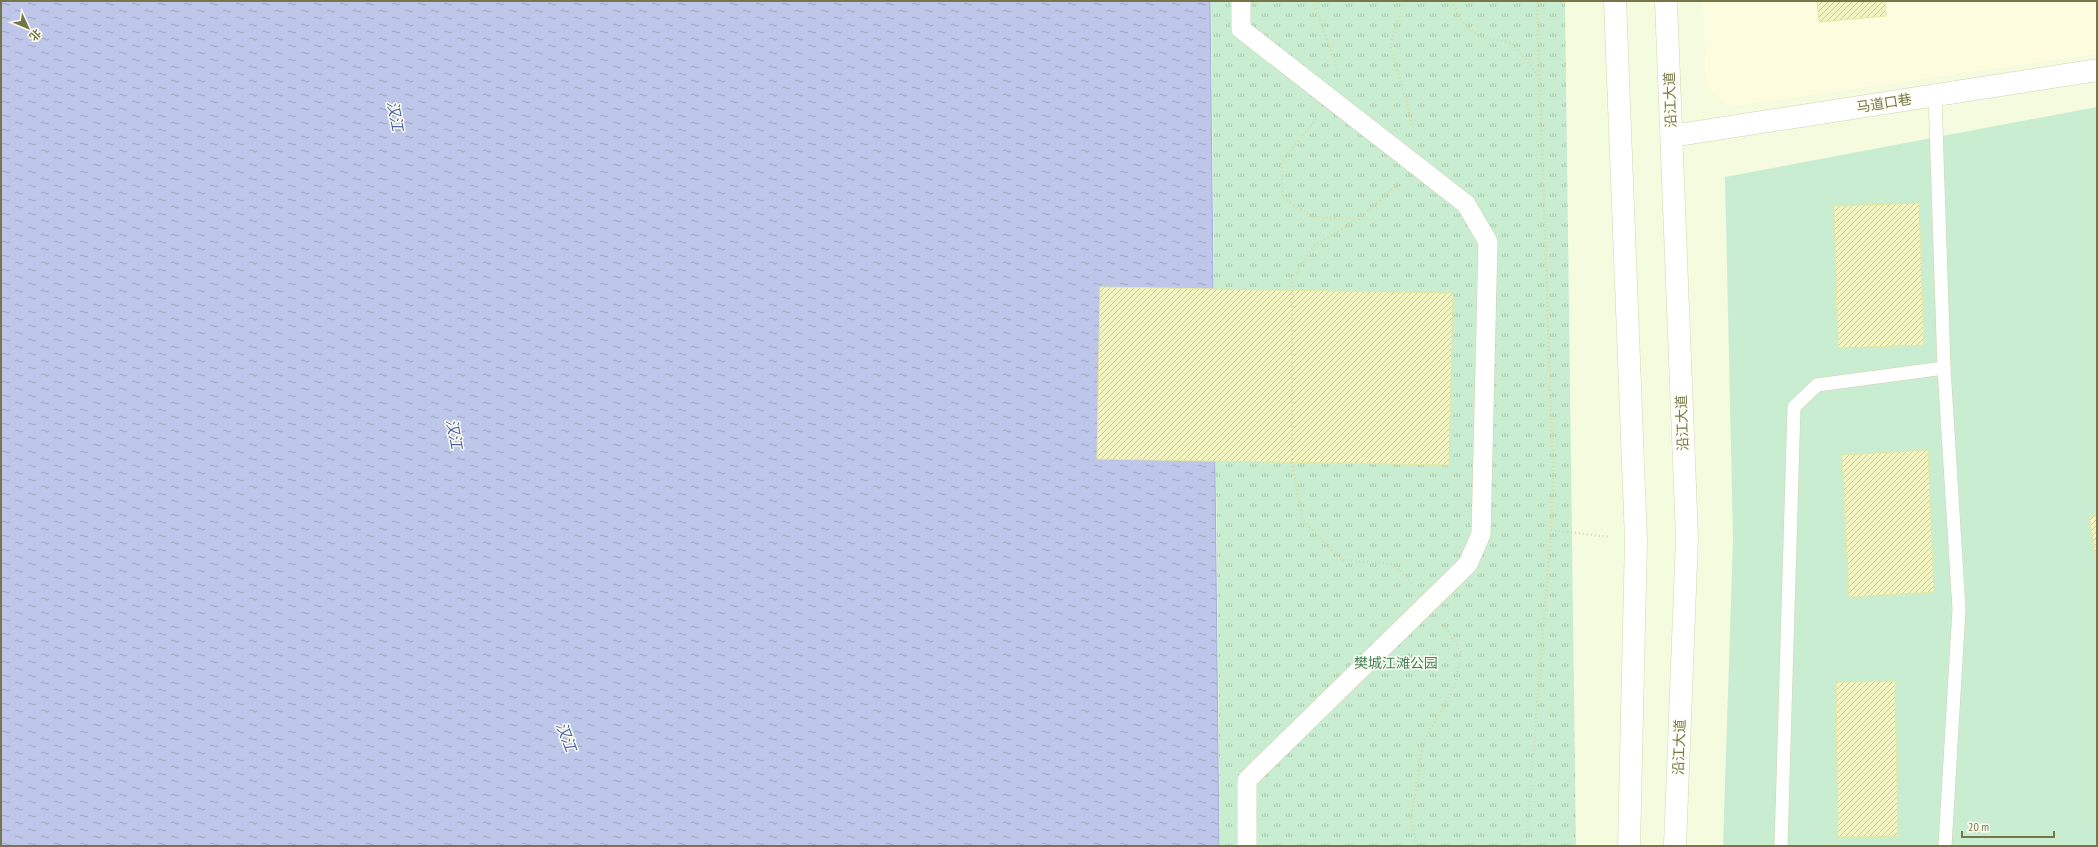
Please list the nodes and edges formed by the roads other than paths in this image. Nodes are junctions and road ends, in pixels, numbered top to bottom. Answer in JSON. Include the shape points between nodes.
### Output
{"nodes":[{"id":1,"x":1241,"y":1,"type":"edge"},
{"id":2,"x":1615,"y":1,"type":"edge"},
{"id":3,"x":1666,"y":1,"type":"edge"},
{"id":4,"x":2097,"y":70,"type":"edge"},
{"id":5,"x":1935,"y":95,"type":"junction"},
{"id":6,"x":1672,"y":136,"type":"junction"},
{"id":7,"x":1944,"y":368,"type":"junction"},
{"id":8,"x":1247,"y":846,"type":"edge"},
{"id":9,"x":1629,"y":846,"type":"edge"},
{"id":10,"x":1675,"y":846,"type":"edge"},
{"id":11,"x":1781,"y":846,"type":"edge"},
{"id":12,"x":1945,"y":846,"type":"edge"}],
"edges":[{"from":1,"to":8,"type":"street","via":[[1241,29],[1466,204],[1488,242],[1481,534],[1468,564],[1247,780]]},
{"from":2,"to":9,"type":"main road","via":[[1636,540]]},
{"from":3,"to":6,"type":"main road","name":"沿江大道"},
{"from":4,"to":5,"type":"main road","name":"马道口巷"},
{"from":5,"to":6,"type":"main road","name":"马道口巷"},
{"from":5,"to":7,"type":"lane"},
{"from":6,"to":10,"type":"main road","name":"沿江大道","via":[[1687,538]]},
{"from":7,"to":11,"type":"lane","via":[[1817,385],[1794,407]]},
{"from":7,"to":12,"type":"lane","via":[[1959,609]]}]}
